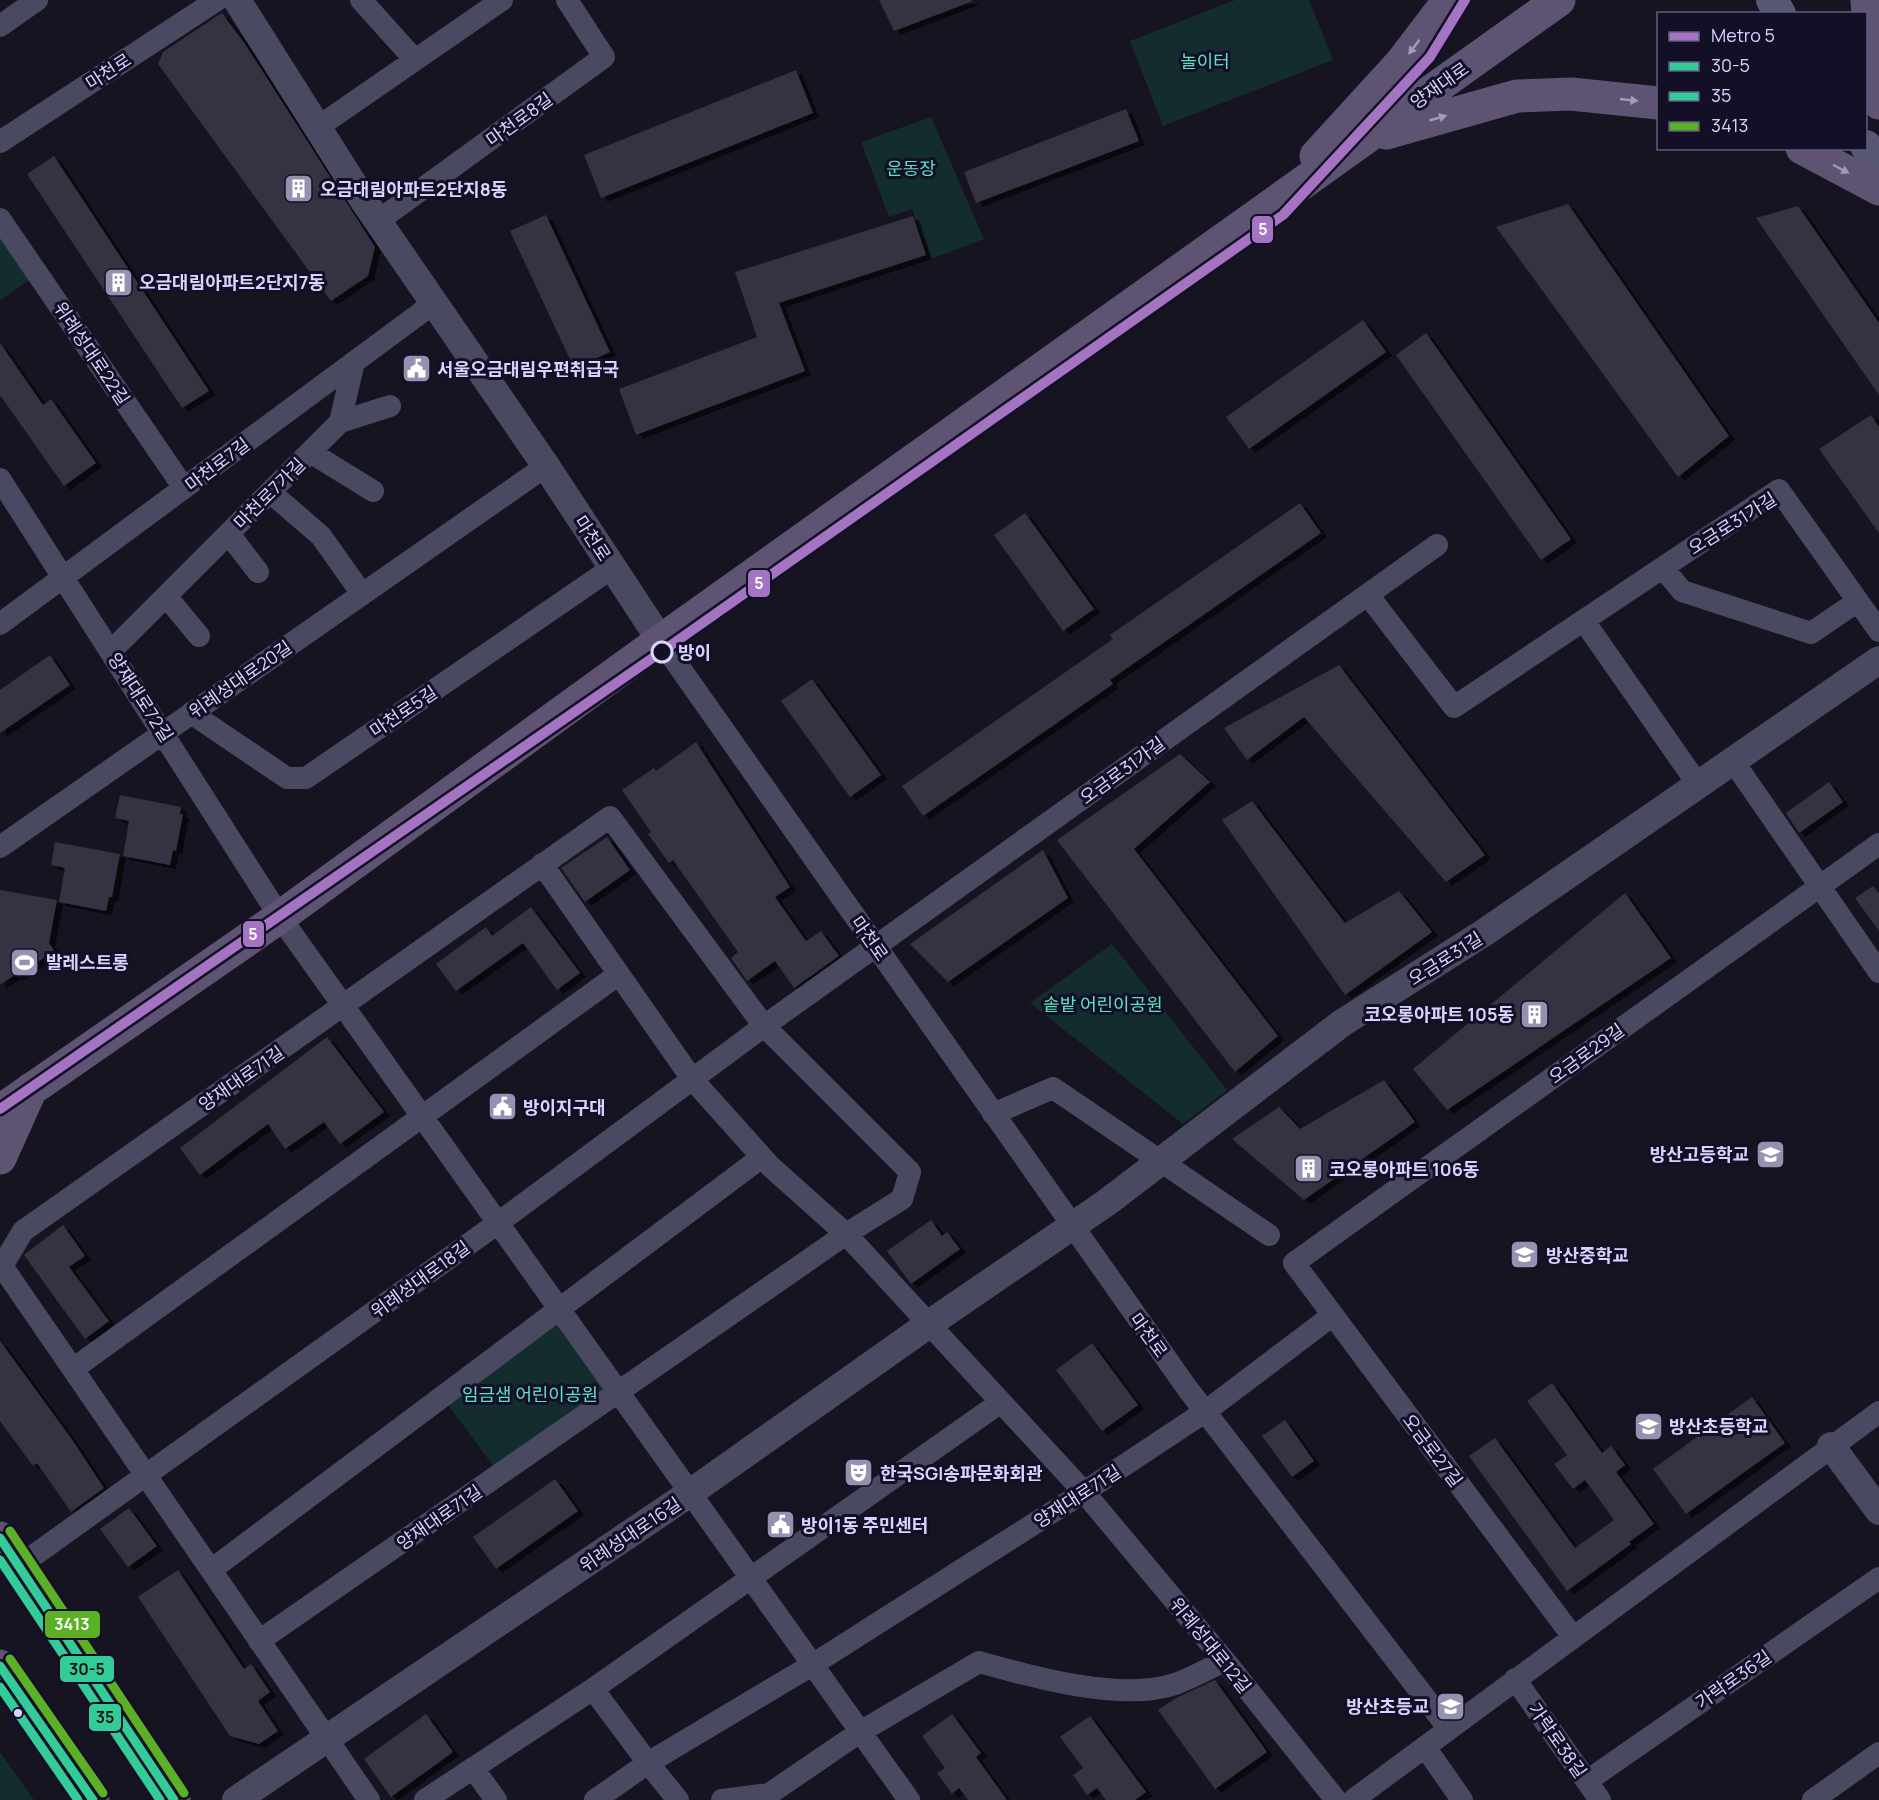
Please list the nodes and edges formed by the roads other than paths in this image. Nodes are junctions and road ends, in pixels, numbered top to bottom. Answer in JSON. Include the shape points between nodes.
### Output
{"nodes":[{"id":1,"x":37,"y":0,"type":"edge"},
{"id":2,"x":217,"y":0,"type":"edge"},
{"id":3,"x":237,"y":0,"type":"edge"},
{"id":4,"x":502,"y":0,"type":"edge"},
{"id":5,"x":567,"y":0,"type":"edge"},
{"id":6,"x":1449,"y":0,"type":"edge"},
{"id":7,"x":1559,"y":0,"type":"edge"},
{"id":8,"x":1867,"y":0,"type":"edge"},
{"id":9,"x":369,"y":4,"type":"edge"},
{"id":10,"x":0,"y":26,"type":"edge"},
{"id":11,"x":415,"y":60,"type":"junction"},
{"id":12,"x":1657,"y":103,"type":"edge"},
{"id":13,"x":1879,"y":103,"type":"edge"},
{"id":14,"x":318,"y":128,"type":"junction"},
{"id":15,"x":1362,"y":140,"type":"junction"},
{"id":16,"x":0,"y":142,"type":"edge"},
{"id":17,"x":1867,"y":148,"type":"edge"},
{"id":18,"x":1806,"y":150,"type":"edge"},
{"id":19,"x":1879,"y":166,"type":"edge"},
{"id":20,"x":1879,"y":189,"type":"edge"},
{"id":21,"x":1268,"y":209,"type":"junction"},
{"id":22,"x":0,"y":219,"type":"edge"},
{"id":23,"x":378,"y":221,"type":"junction"},
{"id":24,"x":434,"y":303,"type":"junction"},
{"id":25,"x":354,"y":362,"type":"junction"},
{"id":26,"x":390,"y":406,"type":"dead end"},
{"id":27,"x":340,"y":422,"type":"junction"},
{"id":28,"x":310,"y":452,"type":"junction"},
{"id":29,"x":546,"y":466,"type":"junction"},
{"id":30,"x":0,"y":479,"type":"edge"},
{"id":31,"x":184,"y":488,"type":"junction"},
{"id":32,"x":373,"y":491,"type":"dead end"},
{"id":33,"x":270,"y":492,"type":"junction"},
{"id":34,"x":229,"y":534,"type":"junction"},
{"id":35,"x":1437,"y":545,"type":"dead end"},
{"id":36,"x":612,"y":568,"type":"junction"},
{"id":37,"x":1663,"y":568,"type":"junction"},
{"id":38,"x":258,"y":573,"type":"dead end"},
{"id":39,"x":64,"y":578,"type":"junction"},
{"id":40,"x":362,"y":594,"type":"junction"},
{"id":41,"x":1368,"y":595,"type":"junction"},
{"id":42,"x":166,"y":596,"type":"junction"},
{"id":43,"x":1858,"y":601,"type":"junction"},
{"id":44,"x":1584,"y":621,"type":"junction"},
{"id":45,"x":0,"y":624,"type":"edge"},
{"id":46,"x":1879,"y":632,"type":"edge"},
{"id":47,"x":199,"y":636,"type":"dead end"},
{"id":48,"x":661,"y":641,"type":"junction"},
{"id":49,"x":111,"y":651,"type":"junction"},
{"id":50,"x":1879,"y":660,"type":"edge"},
{"id":51,"x":191,"y":713,"type":"junction"},
{"id":52,"x":164,"y":732,"type":"junction"},
{"id":53,"x":1733,"y":761,"type":"junction"},
{"id":54,"x":1699,"y":786,"type":"junction"},
{"id":55,"x":1879,"y":844,"type":"edge"},
{"id":56,"x":0,"y":847,"type":"edge"},
{"id":57,"x":542,"y":864,"type":"junction"},
{"id":58,"x":1819,"y":885,"type":"junction"},
{"id":59,"x":280,"y":917,"type":"junction"},
{"id":60,"x":876,"y":946,"type":"junction"},
{"id":61,"x":1879,"y":972,"type":"edge"},
{"id":62,"x":619,"y":974,"type":"junction"},
{"id":63,"x":344,"y":1006,"type":"junction"},
{"id":64,"x":764,"y":1026,"type":"junction"},
{"id":65,"x":692,"y":1079,"type":"junction"},
{"id":66,"x":16,"y":1088,"type":"edge"},
{"id":67,"x":0,"y":1110,"type":"edge"},
{"id":68,"x":993,"y":1114,"type":"junction"},
{"id":69,"x":422,"y":1116,"type":"junction"},
{"id":70,"x":762,"y":1157,"type":"junction"},
{"id":71,"x":0,"y":1158,"type":"edge"},
{"id":72,"x":1162,"y":1162,"type":"junction"},
{"id":73,"x":498,"y":1223,"type":"junction"},
{"id":74,"x":1071,"y":1226,"type":"junction"},
{"id":75,"x":846,"y":1234,"type":"junction"},
{"id":76,"x":1269,"y":1234,"type":"dead end"},
{"id":77,"x":1294,"y":1263,"type":"joint"},
{"id":78,"x":559,"y":1309,"type":"junction"},
{"id":79,"x":1333,"y":1315,"type":"junction"},
{"id":80,"x":929,"y":1324,"type":"junction"},
{"id":81,"x":73,"y":1369,"type":"junction"},
{"id":82,"x":618,"y":1392,"type":"junction"},
{"id":83,"x":1001,"y":1402,"type":"junction"},
{"id":84,"x":1206,"y":1411,"type":"junction"},
{"id":85,"x":1879,"y":1412,"type":"edge"},
{"id":86,"x":1831,"y":1446,"type":"junction"},
{"id":87,"x":147,"y":1477,"type":"junction"},
{"id":88,"x":1084,"y":1492,"type":"junction"},
{"id":89,"x":690,"y":1493,"type":"junction"},
{"id":90,"x":1879,"y":1511,"type":"edge"},
{"id":91,"x":0,"y":1538,"type":"edge"},
{"id":92,"x":19,"y":1566,"type":"junction"},
{"id":93,"x":211,"y":1570,"type":"junction"},
{"id":94,"x":751,"y":1578,"type":"junction"},
{"id":95,"x":1879,"y":1578,"type":"edge"},
{"id":96,"x":1573,"y":1637,"type":"junction"},
{"id":97,"x":259,"y":1641,"type":"junction"},
{"id":98,"x":1225,"y":1661,"type":"junction"},
{"id":99,"x":812,"y":1665,"type":"junction"},
{"id":100,"x":0,"y":1666,"type":"edge"},
{"id":101,"x":1515,"y":1679,"type":"junction"},
{"id":102,"x":593,"y":1689,"type":"junction"},
{"id":103,"x":1449,"y":1729,"type":"junction"},
{"id":104,"x":860,"y":1732,"type":"junction"},
{"id":105,"x":327,"y":1739,"type":"junction"},
{"id":106,"x":1425,"y":1747,"type":"junction"},
{"id":107,"x":1879,"y":1753,"type":"edge"},
{"id":108,"x":648,"y":1763,"type":"junction"},
{"id":109,"x":473,"y":1768,"type":"junction"},
{"id":110,"x":1587,"y":1781,"type":"junction"},
{"id":111,"x":906,"y":1799,"type":"edge"},
{"id":112,"x":93,"y":1800,"type":"edge"},
{"id":113,"x":174,"y":1800,"type":"edge"},
{"id":114,"x":236,"y":1800,"type":"edge"},
{"id":115,"x":369,"y":1800,"type":"edge"},
{"id":116,"x":425,"y":1800,"type":"edge"},
{"id":117,"x":496,"y":1800,"type":"edge"},
{"id":118,"x":595,"y":1800,"type":"edge"},
{"id":119,"x":678,"y":1800,"type":"edge"},
{"id":120,"x":722,"y":1800,"type":"edge"},
{"id":121,"x":1336,"y":1800,"type":"edge"},
{"id":122,"x":1353,"y":1800,"type":"edge"},
{"id":123,"x":1462,"y":1800,"type":"edge"},
{"id":124,"x":1600,"y":1800,"type":"edge"},
{"id":125,"x":1813,"y":1800,"type":"edge"}],
"edges":[{"from":1,"to":10,"type":"street"},
{"from":2,"to":16,"type":"street","name":"마천로"},
{"from":3,"to":14,"type":"street","name":"마천로"},
{"from":4,"to":11,"type":"street"},
{"from":5,"to":23,"type":"street","name":"마천로8길","via":[[604,57]]},
{"from":6,"to":21,"type":"main road","one_way":true,"via":[[1401,63]]},
{"from":7,"to":15,"type":"main road","name":"양재대로"},
{"from":8,"to":13,"type":"main road","via":[[1871,70]]},
{"from":9,"to":11,"type":"street"},
{"from":11,"to":14,"type":"street"},
{"from":15,"to":12,"type":"main road","one_way":true,"via":[[1518,96],[1571,94]]},
{"from":14,"to":23,"type":"street","name":"마천로"},
{"from":15,"to":21,"type":"main road","name":"양재대로"},
{"from":17,"to":19,"type":"main road"},
{"from":18,"to":20,"type":"main road","one_way":true},
{"from":21,"to":48,"type":"main road","name":"양재대로"},
{"from":22,"to":31,"type":"street","name":"위례성대로22길"},
{"from":23,"to":24,"type":"street","name":"마천로"},
{"from":24,"to":25,"type":"street","name":"마천로7길"},
{"from":24,"to":29,"type":"street","name":"마천로"},
{"from":25,"to":27,"type":"street"},
{"from":25,"to":31,"type":"street","name":"마천로7길"},
{"from":26,"to":27,"type":"street","name":"마천로7가길"},
{"from":27,"to":28,"type":"street","name":"마천로7가길"},
{"from":28,"to":32,"type":"street","name":"마천로7가길"},
{"from":28,"to":33,"type":"street","name":"마천로7가길"},
{"from":29,"to":36,"type":"street","name":"마천로"},
{"from":29,"to":40,"type":"street","name":"위례성대로20길"},
{"from":30,"to":39,"type":"street","name":"양재대로72길"},
{"from":31,"to":39,"type":"street","name":"마천로7길"},
{"from":33,"to":34,"type":"street","name":"마천로7가길"},
{"from":33,"to":40,"type":"street","via":[[321,536]]},
{"from":34,"to":38,"type":"street","name":"마천로7가길"},
{"from":34,"to":42,"type":"street","name":"마천로7가길"},
{"from":35,"to":41,"type":"street","name":"오금로31가길"},
{"from":36,"to":48,"type":"street","name":"마천로"},
{"from":36,"to":51,"type":"street","name":"마천로5길","via":[[306,778],[287,778]]},
{"from":37,"to":43,"type":"street","via":[[1683,591],[1811,633]]},
{"from":37,"to":43,"type":"street","name":"오금로31가길","via":[[1779,490]]},
{"from":37,"to":44,"type":"street","name":"오금로31가길"},
{"from":39,"to":45,"type":"street","name":"마천로7길"},
{"from":39,"to":49,"type":"street","name":"양재대로72길"},
{"from":40,"to":51,"type":"street","name":"위례성대로20길"},
{"from":41,"to":44,"type":"street","name":"오금로31가길","via":[[1454,707]]},
{"from":41,"to":60,"type":"street","name":"오금로31가길"},
{"from":42,"to":47,"type":"street"},
{"from":42,"to":49,"type":"street","name":"마천로7가길"},
{"from":43,"to":46,"type":"street","name":"오금로31가길"},
{"from":44,"to":54,"type":"street"},
{"from":48,"to":59,"type":"main road","name":"양재대로"},
{"from":48,"to":60,"type":"street","name":"마천로"},
{"from":49,"to":52,"type":"street","name":"양재대로72길"},
{"from":50,"to":53,"type":"street","name":"오금로31길"},
{"from":51,"to":52,"type":"street","name":"위례성대로20길"},
{"from":52,"to":56,"type":"street","name":"위례성대로20길"},
{"from":52,"to":59,"type":"street","name":"양재대로72길"},
{"from":53,"to":54,"type":"street","name":"오금로31길"},
{"from":53,"to":58,"type":"street"},
{"from":54,"to":72,"type":"street","name":"오금로31길","via":[[1485,932],[1342,1023]]},
{"from":55,"to":58,"type":"street","name":"오금로29길"},
{"from":57,"to":62,"type":"street"},
{"from":57,"to":63,"type":"street","name":"양재대로71길"},
{"from":57,"to":64,"type":"street","via":[[610,817]]},
{"from":58,"to":61,"type":"street"},
{"from":58,"to":77,"type":"street","name":"오금로29길"},
{"from":59,"to":63,"type":"street"},
{"from":59,"to":66,"type":"main road","name":"양재대로"},
{"from":60,"to":64,"type":"street","name":"위례성대로18길"},
{"from":60,"to":68,"type":"street","name":"마천로"},
{"from":62,"to":65,"type":"street"},
{"from":62,"to":69,"type":"street"},
{"from":63,"to":69,"type":"street"},
{"from":63,"to":81,"type":"street","name":"양재대로71길","via":[[23,1231],[2,1266]]},
{"from":64,"to":65,"type":"street","name":"위례성대로18길"},
{"from":64,"to":75,"type":"street","via":[[910,1172],[902,1199]]},
{"from":65,"to":70,"type":"street"},
{"from":65,"to":73,"type":"street","name":"위례성대로18길"},
{"from":66,"to":67,"type":"main road","name":"양재대로"},
{"from":66,"to":71,"type":"main road"},
{"from":68,"to":72,"type":"street","via":[[1053,1088]]},
{"from":68,"to":74,"type":"street","name":"마천로"},
{"from":69,"to":73,"type":"street"},
{"from":69,"to":81,"type":"street"},
{"from":70,"to":75,"type":"street"},
{"from":70,"to":78,"type":"street"},
{"from":72,"to":74,"type":"street","name":"오금로31길"},
{"from":72,"to":76,"type":"street"},
{"from":73,"to":78,"type":"street"},
{"from":73,"to":87,"type":"street","name":"위례성대로18길"},
{"from":74,"to":80,"type":"street","name":"위례성대로16길"},
{"from":74,"to":84,"type":"street","name":"마천로"},
{"from":75,"to":80,"type":"street"},
{"from":75,"to":82,"type":"street","name":"양재대로71길"},
{"from":77,"to":79,"type":"street","name":"오금로27길"},
{"from":78,"to":82,"type":"street"},
{"from":78,"to":93,"type":"street"},
{"from":79,"to":84,"type":"street","name":"양재대로71길"},
{"from":79,"to":96,"type":"street","name":"오금로27길"},
{"from":80,"to":83,"type":"street"},
{"from":80,"to":89,"type":"street","name":"위례성대로16길"},
{"from":81,"to":87,"type":"street"},
{"from":82,"to":89,"type":"street"},
{"from":82,"to":97,"type":"street","name":"양재대로71길"},
{"from":83,"to":88,"type":"street"},
{"from":83,"to":94,"type":"street"},
{"from":84,"to":88,"type":"street","name":"양재대로71길"},
{"from":84,"to":103,"type":"street","name":"마천로"},
{"from":85,"to":86,"type":"street"},
{"from":86,"to":90,"type":"street"},
{"from":86,"to":96,"type":"street"},
{"from":87,"to":92,"type":"street","name":"위례성대로18길"},
{"from":87,"to":93,"type":"street"},
{"from":88,"to":98,"type":"street","name":"위례성대로12길"},
{"from":88,"to":99,"type":"street","name":"양재대로71길"},
{"from":89,"to":94,"type":"street"},
{"from":89,"to":105,"type":"street","name":"위례성대로16길"},
{"from":91,"to":92,"type":"main road"},
{"from":92,"to":113,"type":"main road"},
{"from":93,"to":97,"type":"street"},
{"from":94,"to":99,"type":"street"},
{"from":94,"to":102,"type":"street"},
{"from":95,"to":110,"type":"street","name":"가락로36길"},
{"from":96,"to":101,"type":"street"},
{"from":97,"to":105,"type":"street"},
{"from":98,"to":104,"type":"street","via":[[1173,1685],[1128,1690],[1047,1681],[979,1662]]},
{"from":98,"to":121,"type":"street","name":"위례성대로12길"},
{"from":99,"to":104,"type":"street"},
{"from":99,"to":108,"type":"street","name":"양재대로71길"},
{"from":100,"to":112,"type":"main road"},
{"from":101,"to":103,"type":"street"},
{"from":101,"to":110,"type":"street","name":"가락로38길"},
{"from":102,"to":108,"type":"street"},
{"from":102,"to":109,"type":"street"},
{"from":103,"to":106,"type":"street"},
{"from":104,"to":111,"type":"street"},
{"from":104,"to":120,"type":"street","via":[[769,1794]]},
{"from":105,"to":114,"type":"street","name":"위례성대로16길"},
{"from":105,"to":115,"type":"street"},
{"from":106,"to":122,"type":"street"},
{"from":106,"to":123,"type":"street"},
{"from":107,"to":125,"type":"street"},
{"from":108,"to":118,"type":"street","name":"양재대로71길"},
{"from":108,"to":119,"type":"street"},
{"from":109,"to":116,"type":"street"},
{"from":109,"to":117,"type":"street"},
{"from":110,"to":124,"type":"street","name":"가락로38길"}]}
